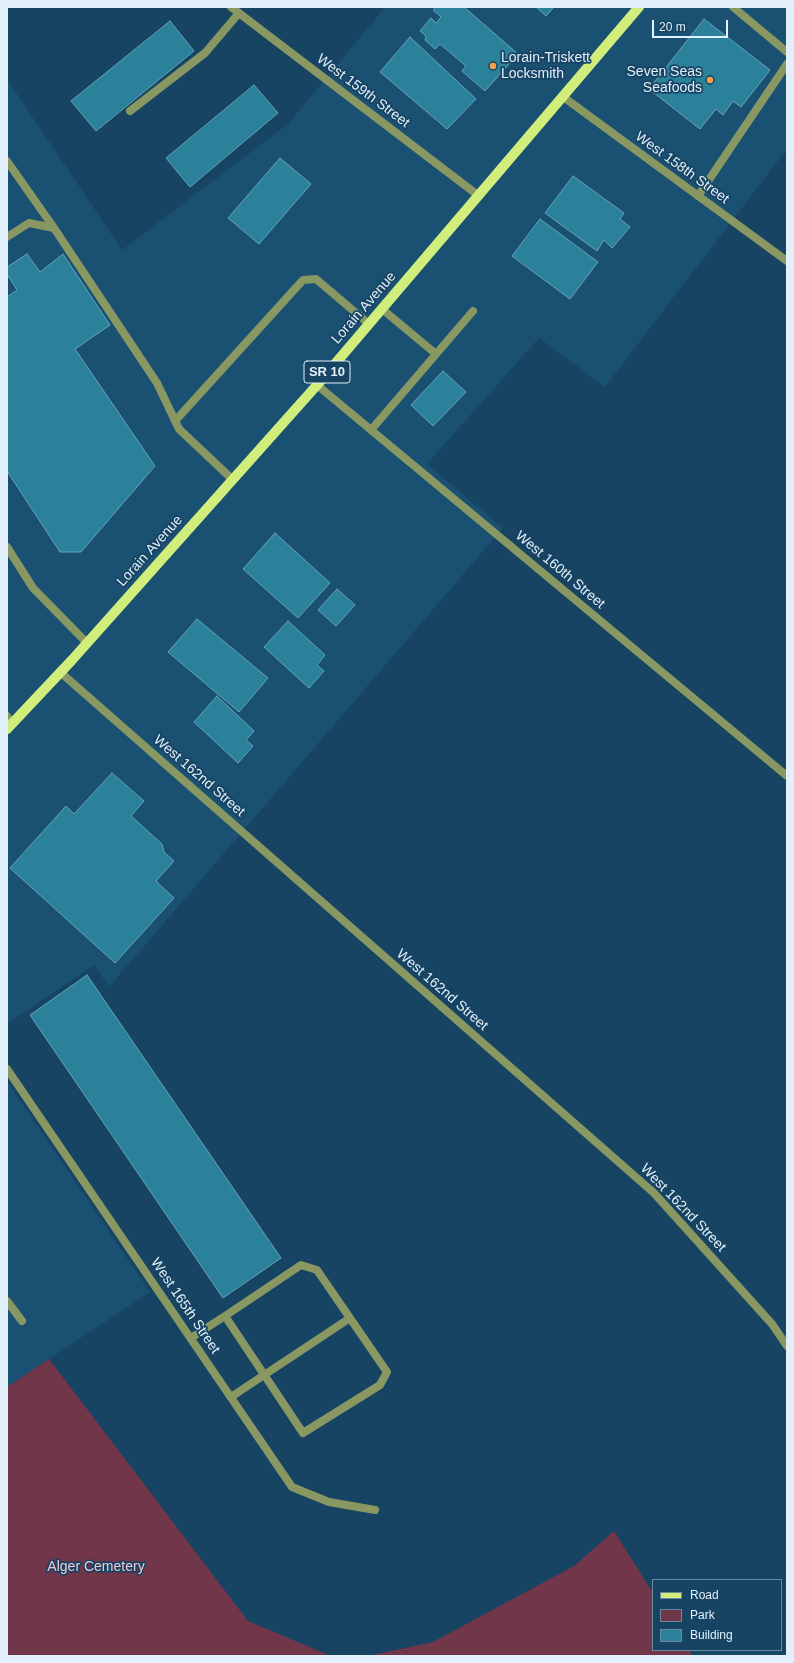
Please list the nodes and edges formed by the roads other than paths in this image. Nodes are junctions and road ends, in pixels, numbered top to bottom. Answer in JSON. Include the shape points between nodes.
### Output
{"nodes":[{"id":1,"x":231,"y":7,"type":"edge"},
{"id":2,"x":639,"y":7,"type":"edge"},
{"id":3,"x":733,"y":7,"type":"edge"},
{"id":4,"x":239,"y":13,"type":"junction"},
{"id":5,"x":787,"y":52,"type":"edge"},
{"id":6,"x":787,"y":64,"type":"edge"},
{"id":7,"x":562,"y":96,"type":"junction"},
{"id":8,"x":130,"y":111,"type":"dead end"},
{"id":9,"x":7,"y":161,"type":"edge"},
{"id":10,"x":479,"y":196,"type":"junction"},
{"id":11,"x":698,"y":196,"type":"junction"},
{"id":12,"x":54,"y":228,"type":"junction"},
{"id":13,"x":7,"y":237,"type":"edge"},
{"id":14,"x":787,"y":261,"type":"edge"},
{"id":15,"x":382,"y":309,"type":"junction"},
{"id":16,"x":473,"y":311,"type":"dead end"},
{"id":17,"x":369,"y":324,"type":"junction"},
{"id":18,"x":436,"y":354,"type":"junction"},
{"id":19,"x":317,"y":385,"type":"junction"},
{"id":20,"x":175,"y":421,"type":"junction"},
{"id":21,"x":371,"y":430,"type":"junction"},
{"id":22,"x":232,"y":479,"type":"junction"},
{"id":23,"x":7,"y":548,"type":"edge"},
{"id":24,"x":87,"y":643,"type":"junction"},
{"id":25,"x":60,"y":672,"type":"junction"},
{"id":26,"x":9,"y":723,"type":"edge"},
{"id":27,"x":787,"y":776,"type":"edge"},
{"id":28,"x":7,"y":1069,"type":"edge"},
{"id":29,"x":7,"y":1301,"type":"edge"},
{"id":30,"x":225,"y":1316,"type":"junction"},
{"id":31,"x":350,"y":1318,"type":"junction"},
{"id":32,"x":22,"y":1321,"type":"dead end"},
{"id":33,"x":191,"y":1338,"type":"junction"},
{"id":34,"x":787,"y":1346,"type":"edge"},
{"id":35,"x":265,"y":1376,"type":"junction"},
{"id":36,"x":232,"y":1398,"type":"junction"},
{"id":37,"x":375,"y":1510,"type":"dead end"}],
"edges":[{"from":1,"to":4,"type":"street","name":"West 159th Street"},
{"from":2,"to":7,"type":"main road","name":"Lorain Avenue","number":"SR 10"},
{"from":3,"to":5,"type":"street"},
{"from":4,"to":8,"type":"street","via":[[205,53]]},
{"from":4,"to":10,"type":"street","name":"West 159th Street"},
{"from":6,"to":11,"type":"street"},
{"from":7,"to":10,"type":"main road","name":"Lorain Avenue","number":"SR 10"},
{"from":7,"to":11,"type":"street","name":"West 158th Street"},
{"from":9,"to":12,"type":"street"},
{"from":10,"to":15,"type":"main road","name":"Lorain Avenue","number":"SR 10"},
{"from":11,"to":14,"type":"street","name":"West 158th Street"},
{"from":12,"to":13,"type":"street","via":[[29,223]]},
{"from":12,"to":20,"type":"street","via":[[157,383]]},
{"from":15,"to":17,"type":"main road","name":"Lorain Avenue","number":"SR 10"},
{"from":15,"to":18,"type":"street"},
{"from":16,"to":18,"type":"street"},
{"from":17,"to":19,"type":"main road","name":"Lorain Avenue","number":"SR 10"},
{"from":17,"to":20,"type":"street","via":[[316,280],[303,280]]},
{"from":18,"to":21,"type":"street"},
{"from":19,"to":21,"type":"street","name":"West 160th Street"},
{"from":19,"to":22,"type":"main road","name":"Lorain Avenue","number":"SR 10"},
{"from":20,"to":22,"type":"street","via":[[179,429]]},
{"from":21,"to":27,"type":"street","name":"West 160th Street"},
{"from":22,"to":24,"type":"main road","name":"Lorain Avenue","number":"SR 10"},
{"from":23,"to":24,"type":"street","via":[[33,588]]},
{"from":24,"to":25,"type":"main road","name":"Lorain Avenue","number":"SR 10"},
{"from":25,"to":26,"type":"main road","name":"Lorain Avenue","number":"SR 10"},
{"from":25,"to":34,"type":"street","name":"West 162nd Street","via":[[654,1193],[772,1324]]},
{"from":28,"to":33,"type":"street","name":"West 165th Street"},
{"from":29,"to":32,"type":"street"},
{"from":30,"to":31,"type":"street","via":[[301,1265],[317,1270]]},
{"from":30,"to":33,"type":"street"},
{"from":30,"to":35,"type":"street"},
{"from":31,"to":35,"type":"street"},
{"from":31,"to":35,"type":"street","via":[[387,1372],[380,1385],[303,1433]]},
{"from":33,"to":36,"type":"street","name":"West 165th Street"},
{"from":35,"to":36,"type":"street"},
{"from":36,"to":37,"type":"street","name":"West 165th Street","via":[[292,1486],[328,1502]]}]}
